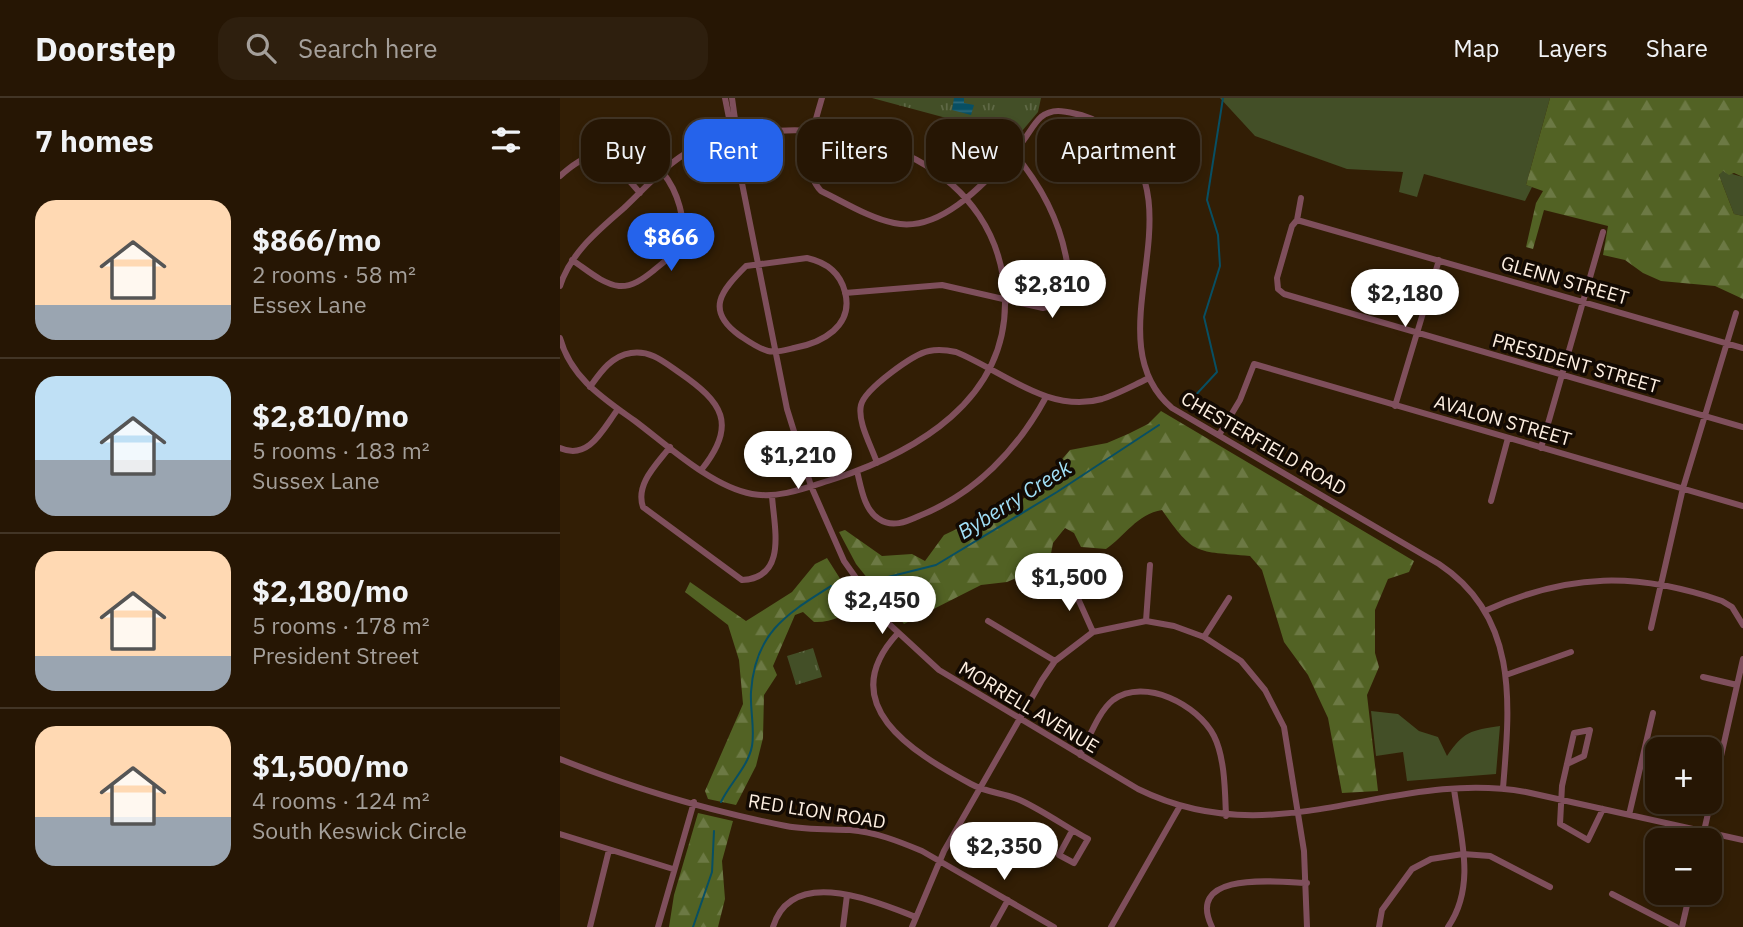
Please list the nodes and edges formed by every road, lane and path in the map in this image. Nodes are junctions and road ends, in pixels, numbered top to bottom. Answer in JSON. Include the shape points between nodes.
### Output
{"nodes":[{"id":1,"x":725,"y":98,"type":"edge"},
{"id":2,"x":732,"y":98,"type":"edge"},
{"id":3,"x":822,"y":98,"type":"edge"},
{"id":4,"x":731,"y":119,"type":"edge"},
{"id":5,"x":734,"y":119,"type":"edge"},
{"id":6,"x":816,"y":119,"type":"edge"},
{"id":7,"x":1023,"y":140,"type":"edge"},
{"id":8,"x":684,"y":156,"type":"edge"},
{"id":9,"x":912,"y":157,"type":"edge"},
{"id":10,"x":1023,"y":165,"type":"edge"},
{"id":11,"x":670,"y":167,"type":"edge"},
{"id":12,"x":560,"y":176,"type":"edge"},
{"id":13,"x":670,"y":181,"type":"edge"},
{"id":14,"x":653,"y":182,"type":"edge"},
{"id":15,"x":743,"y":182,"type":"edge"},
{"id":16,"x":814,"y":182,"type":"edge"},
{"id":17,"x":981,"y":182,"type":"edge"},
{"id":18,"x":640,"y":193,"type":"junction"},
{"id":19,"x":965,"y":197,"type":"junction"},
{"id":20,"x":1301,"y":198,"type":"dead end"},
{"id":21,"x":1297,"y":220,"type":"junction"},
{"id":22,"x":1604,"y":232,"type":"dead end"},
{"id":23,"x":572,"y":260,"type":"junction"},
{"id":24,"x":1439,"y":260,"type":"junction"},
{"id":25,"x":759,"y":265,"type":"junction"},
{"id":26,"x":560,"y":286,"type":"edge"},
{"id":27,"x":845,"y":293,"type":"junction"},
{"id":28,"x":1005,"y":299,"type":"junction"},
{"id":29,"x":1583,"y":302,"type":"junction"},
{"id":30,"x":1736,"y":313,"type":"dead end"},
{"id":31,"x":1418,"y":333,"type":"junction"},
{"id":32,"x":560,"y":338,"type":"edge"},
{"id":33,"x":1726,"y":343,"type":"junction"},
{"id":34,"x":1743,"y":348,"type":"edge"},
{"id":35,"x":775,"y":352,"type":"junction"},
{"id":36,"x":988,"y":367,"type":"junction"},
{"id":37,"x":1563,"y":375,"type":"junction"},
{"id":38,"x":1147,"y":379,"type":"junction"},
{"id":39,"x":590,"y":387,"type":"junction"},
{"id":40,"x":1046,"y":397,"type":"junction"},
{"id":41,"x":1395,"y":406,"type":"junction"},
{"id":42,"x":618,"y":409,"type":"junction"},
{"id":43,"x":1704,"y":416,"type":"junction"},
{"id":44,"x":1743,"y":427,"type":"edge"},
{"id":45,"x":1219,"y":435,"type":"junction"},
{"id":46,"x":1508,"y":438,"type":"junction"},
{"id":47,"x":670,"y":447,"type":"junction"},
{"id":48,"x":560,"y":448,"type":"edge"},
{"id":49,"x":1541,"y":448,"type":"junction"},
{"id":50,"x":877,"y":463,"type":"junction"},
{"id":51,"x":702,"y":469,"type":"junction"},
{"id":52,"x":857,"y":471,"type":"junction"},
{"id":53,"x":811,"y":486,"type":"junction"},
{"id":54,"x":1683,"y":488,"type":"junction"},
{"id":55,"x":772,"y":496,"type":"junction"},
{"id":56,"x":1491,"y":501,"type":"dead end"},
{"id":57,"x":1743,"y":506,"type":"edge"},
{"id":58,"x":1150,"y":565,"type":"dead end"},
{"id":59,"x":1071,"y":583,"type":"dead end"},
{"id":60,"x":1658,"y":585,"type":"junction"},
{"id":61,"x":1229,"y":598,"type":"dead end"},
{"id":62,"x":1487,"y":610,"type":"junction"},
{"id":63,"x":988,"y":621,"type":"dead end"},
{"id":64,"x":1146,"y":621,"type":"junction"},
{"id":65,"x":1743,"y":625,"type":"edge"},
{"id":66,"x":1651,"y":628,"type":"dead end"},
{"id":67,"x":1093,"y":632,"type":"junction"},
{"id":68,"x":898,"y":633,"type":"junction"},
{"id":69,"x":1203,"y":637,"type":"junction"},
{"id":70,"x":1571,"y":652,"type":"dead end"},
{"id":71,"x":1743,"y":659,"type":"edge"},
{"id":72,"x":1055,"y":661,"type":"junction"},
{"id":73,"x":1506,"y":676,"type":"junction"},
{"id":74,"x":1703,"y":677,"type":"dead end"},
{"id":75,"x":1737,"y":685,"type":"junction"},
{"id":76,"x":1653,"y":713,"type":"dead end"},
{"id":77,"x":1019,"y":720,"type":"junction"},
{"id":78,"x":1080,"y":755,"type":"junction"},
{"id":79,"x":560,"y":759,"type":"edge"},
{"id":80,"x":1567,"y":764,"type":"junction"},
{"id":81,"x":980,"y":788,"type":"junction"},
{"id":82,"x":1454,"y":789,"type":"junction"},
{"id":83,"x":1503,"y":789,"type":"junction"},
{"id":84,"x":1562,"y":800,"type":"junction"},
{"id":85,"x":694,"y":802,"type":"junction"},
{"id":86,"x":1180,"y":806,"type":"junction"},
{"id":87,"x":1604,"y":809,"type":"junction"},
{"id":88,"x":1297,"y":812,"type":"junction"},
{"id":89,"x":1629,"y":815,"type":"junction"},
{"id":90,"x":1226,"y":816,"type":"junction"},
{"id":91,"x":1690,"y":828,"type":"edge"},
{"id":92,"x":1705,"y":828,"type":"edge"},
{"id":93,"x":1072,"y":831,"type":"junction"},
{"id":94,"x":560,"y":834,"type":"edge"},
{"id":95,"x":1722,"y":835,"type":"edge"},
{"id":96,"x":1743,"y":840,"type":"edge"},
{"id":97,"x":609,"y":850,"type":"junction"},
{"id":98,"x":1463,"y":854,"type":"junction"},
{"id":99,"x":940,"y":861,"type":"junction"},
{"id":100,"x":673,"y":869,"type":"junction"},
{"id":101,"x":1307,"y":883,"type":"junction"},
{"id":102,"x":1550,"y":887,"type":"dead end"},
{"id":103,"x":1612,"y":894,"type":"dead end"},
{"id":104,"x":848,"y":895,"type":"junction"},
{"id":105,"x":1008,"y":900,"type":"junction"},
{"id":106,"x":1687,"y":905,"type":"edge"},
{"id":107,"x":916,"y":917,"type":"junction"},
{"id":108,"x":1379,"y":923,"type":"edge"},
{"id":109,"x":590,"y":927,"type":"edge"},
{"id":110,"x":658,"y":927,"type":"edge"},
{"id":111,"x":773,"y":927,"type":"edge"},
{"id":112,"x":843,"y":927,"type":"edge"},
{"id":113,"x":912,"y":927,"type":"edge"},
{"id":114,"x":993,"y":927,"type":"edge"},
{"id":115,"x":1054,"y":927,"type":"edge"},
{"id":116,"x":1111,"y":927,"type":"edge"},
{"id":117,"x":1212,"y":927,"type":"edge"},
{"id":118,"x":1307,"y":927,"type":"edge"},
{"id":119,"x":1448,"y":927,"type":"edge"},
{"id":120,"x":1676,"y":927,"type":"edge"},
{"id":121,"x":1682,"y":927,"type":"edge"}],
"edges":[{"from":1,"to":4,"type":"street","name":"MORRELL AVENUE"},
{"from":2,"to":5,"type":"street","name":"MORRELL AVENUE"},
{"from":3,"to":6,"type":"street"},
{"from":7,"to":38,"type":"street","name":"CHESTERFIELD ROAD","via":[[1052,111],[1088,117],[1130,148],[1144,176],[1149,215],[1140,351]]},
{"from":8,"to":11,"type":"street"},
{"from":9,"to":19,"type":"street"},
{"from":10,"to":28,"type":"street","via":[[1053,214],[1066,250],[1070,285],[1066,297],[1043,308]]},
{"from":12,"to":18,"type":"street","via":[[579,159],[599,154]]},
{"from":13,"to":23,"type":"street","via":[[675,187],[682,233],[679,245],[644,279],[621,286],[608,283]]},
{"from":14,"to":18,"type":"street"},
{"from":15,"to":25,"type":"street","name":"MORRELL AVENUE"},
{"from":16,"to":19,"type":"street","via":[[821,191],[890,223],[919,225],[935,220]]},
{"from":17,"to":19,"type":"street"},
{"from":18,"to":23,"type":"street"},
{"from":19,"to":28,"type":"street","via":[[991,237],[1003,273]]},
{"from":20,"to":21,"type":"street"},
{"from":21,"to":24,"type":"street","name":"GLENN STREET"},
{"from":21,"to":31,"type":"street","name":"PRESIDENT STREET","via":[[1279,267],[1276,284],[1280,292]]},
{"from":22,"to":29,"type":"street"},
{"from":23,"to":26,"type":"street"},
{"from":24,"to":29,"type":"street","name":"GLENN STREET"},
{"from":24,"to":31,"type":"street"},
{"from":25,"to":27,"type":"street","via":[[797,258],[816,260],[834,272]]},
{"from":25,"to":35,"type":"street","name":"MORRELL AVENUE"},
{"from":25,"to":35,"type":"street","via":[[746,266],[734,279],[721,296],[720,314],[723,322],[747,340]]},
{"from":27,"to":28,"type":"street","via":[[932,284]]},
{"from":27,"to":35,"type":"street","via":[[844,316],[831,335],[812,345]]},
{"from":28,"to":36,"type":"street","via":[[1002,327]]},
{"from":29,"to":33,"type":"street","name":"GLENN STREET"},
{"from":29,"to":37,"type":"street"},
{"from":30,"to":33,"type":"street"},
{"from":31,"to":37,"type":"street","name":"PRESIDENT STREET"},
{"from":31,"to":41,"type":"street"},
{"from":32,"to":39,"type":"street","via":[[570,365]]},
{"from":33,"to":34,"type":"street","name":"GLENN STREET"},
{"from":33,"to":43,"type":"street"},
{"from":35,"to":53,"type":"street","name":"MORRELL AVENUE"},
{"from":36,"to":40,"type":"street"},
{"from":36,"to":50,"type":"street","via":[[970,397],[937,431]]},
{"from":36,"to":50,"type":"street","via":[[956,352],[929,351],[910,358],[872,390],[864,398],[861,416]]},
{"from":37,"to":43,"type":"street","name":"PRESIDENT STREET"},
{"from":37,"to":49,"type":"street"},
{"from":38,"to":40,"type":"street","via":[[1089,402]]},
{"from":38,"to":45,"type":"street","name":"CHESTERFIELD ROAD","via":[[1172,408]]},
{"from":39,"to":42,"type":"street"},
{"from":39,"to":51,"type":"street","via":[[615,359],[643,353],[656,356],[705,390],[715,400],[723,425],[721,440]]},
{"from":40,"to":52,"type":"street","via":[[1018,441],[981,478],[939,507],[902,524],[888,524],[874,515]]},
{"from":41,"to":45,"type":"street","name":"AVALON STREET","via":[[1254,364]]},
{"from":41,"to":46,"type":"street","name":"AVALON STREET"},
{"from":42,"to":47,"type":"street"},
{"from":42,"to":48,"type":"street","via":[[584,450],[575,453]]},
{"from":43,"to":44,"type":"street","name":"PRESIDENT STREET"},
{"from":43,"to":54,"type":"street"},
{"from":45,"to":62,"type":"street","name":"CHESTERFIELD ROAD","via":[[1439,564],[1457,576]]},
{"from":46,"to":49,"type":"street","name":"AVALON STREET"},
{"from":46,"to":56,"type":"street"},
{"from":47,"to":51,"type":"street"},
{"from":47,"to":55,"type":"street","via":[[643,483],[643,507],[742,580],[762,576],[773,563]]},
{"from":49,"to":54,"type":"street","name":"AVALON STREET"},
{"from":50,"to":52,"type":"street"},
{"from":51,"to":55,"type":"street","via":[[738,491]]},
{"from":52,"to":53,"type":"street"},
{"from":53,"to":55,"type":"street"},
{"from":53,"to":68,"type":"street","name":"MORRELL AVENUE","via":[[844,562]]},
{"from":54,"to":57,"type":"street","name":"AVALON STREET"},
{"from":54,"to":60,"type":"street"},
{"from":58,"to":64,"type":"street"},
{"from":59,"to":67,"type":"street"},
{"from":60,"to":62,"type":"street","via":[[1614,579],[1574,582],[1530,592]]},
{"from":60,"to":65,"type":"street","via":[[1722,601],[1732,607]]},
{"from":60,"to":66,"type":"street"},
{"from":61,"to":69,"type":"street"},
{"from":62,"to":73,"type":"street","name":"CHESTERFIELD ROAD"},
{"from":63,"to":72,"type":"street"},
{"from":64,"to":67,"type":"street"},
{"from":64,"to":69,"type":"street"},
{"from":67,"to":72,"type":"street"},
{"from":68,"to":77,"type":"street","name":"MORRELL AVENUE","via":[[953,681]]},
{"from":68,"to":81,"type":"street","via":[[885,647],[874,674],[874,695],[882,718],[897,736]]},
{"from":69,"to":88,"type":"street","via":[[1241,661],[1276,709],[1284,727]]},
{"from":70,"to":73,"type":"street"},
{"from":71,"to":75,"type":"street"},
{"from":72,"to":77,"type":"street"},
{"from":73,"to":83,"type":"street","name":"CHESTERFIELD ROAD"},
{"from":74,"to":75,"type":"street"},
{"from":75,"to":92,"type":"street"},
{"from":76,"to":89,"type":"street"},
{"from":77,"to":78,"type":"street","name":"MORRELL AVENUE"},
{"from":77,"to":81,"type":"street"},
{"from":78,"to":86,"type":"street","name":"MORRELL AVENUE","via":[[1138,789]]},
{"from":78,"to":90,"type":"street","via":[[1114,700],[1141,690],[1156,692],[1194,713],[1213,734]]},
{"from":79,"to":85,"type":"street","name":"RED LION ROAD"},
{"from":80,"to":80,"type":"street","via":[[1584,756],[1590,730],[1574,733]]},
{"from":80,"to":84,"type":"street"},
{"from":81,"to":93,"type":"street","via":[[1021,800]]},
{"from":81,"to":99,"type":"street"},
{"from":82,"to":83,"type":"street","name":"MORRELL AVENUE"},
{"from":82,"to":88,"type":"street","name":"MORRELL AVENUE"},
{"from":82,"to":98,"type":"street"},
{"from":83,"to":84,"type":"street","name":"MORRELL AVENUE"},
{"from":84,"to":87,"type":"street","name":"MORRELL AVENUE"},
{"from":84,"to":87,"type":"street","via":[[1560,824],[1588,840]]},
{"from":85,"to":99,"type":"street","name":"RED LION ROAD","via":[[788,826],[878,835]]},
{"from":85,"to":100,"type":"street"},
{"from":86,"to":90,"type":"street","name":"MORRELL AVENUE"},
{"from":86,"to":116,"type":"street"},
{"from":87,"to":89,"type":"street","name":"MORRELL AVENUE"},
{"from":88,"to":90,"type":"street","name":"MORRELL AVENUE"},
{"from":88,"to":101,"type":"street"},
{"from":89,"to":91,"type":"street","name":"MORRELL AVENUE"},
{"from":93,"to":93,"type":"street","via":[[1088,839],[1074,863],[1059,855]]},
{"from":94,"to":97,"type":"street"},
{"from":95,"to":96,"type":"street","name":"MORRELL AVENUE"},
{"from":97,"to":100,"type":"street"},
{"from":97,"to":109,"type":"street"},
{"from":98,"to":102,"type":"street","via":[[1490,856]]},
{"from":98,"to":108,"type":"street","via":[[1416,865],[1382,910]]},
{"from":98,"to":119,"type":"street","via":[[1464,890]]},
{"from":99,"to":105,"type":"street","name":"RED LION ROAD"},
{"from":99,"to":107,"type":"street"},
{"from":100,"to":110,"type":"street"},
{"from":101,"to":117,"type":"street","via":[[1224,885],[1209,903]]},
{"from":101,"to":118,"type":"street"},
{"from":103,"to":120,"type":"street"},
{"from":104,"to":107,"type":"street"},
{"from":104,"to":111,"type":"street","via":[[797,898],[780,912]]},
{"from":104,"to":112,"type":"street"},
{"from":105,"to":114,"type":"street"},
{"from":105,"to":115,"type":"street","name":"RED LION ROAD"},
{"from":106,"to":121,"type":"street"},
{"from":107,"to":113,"type":"street"}]}
